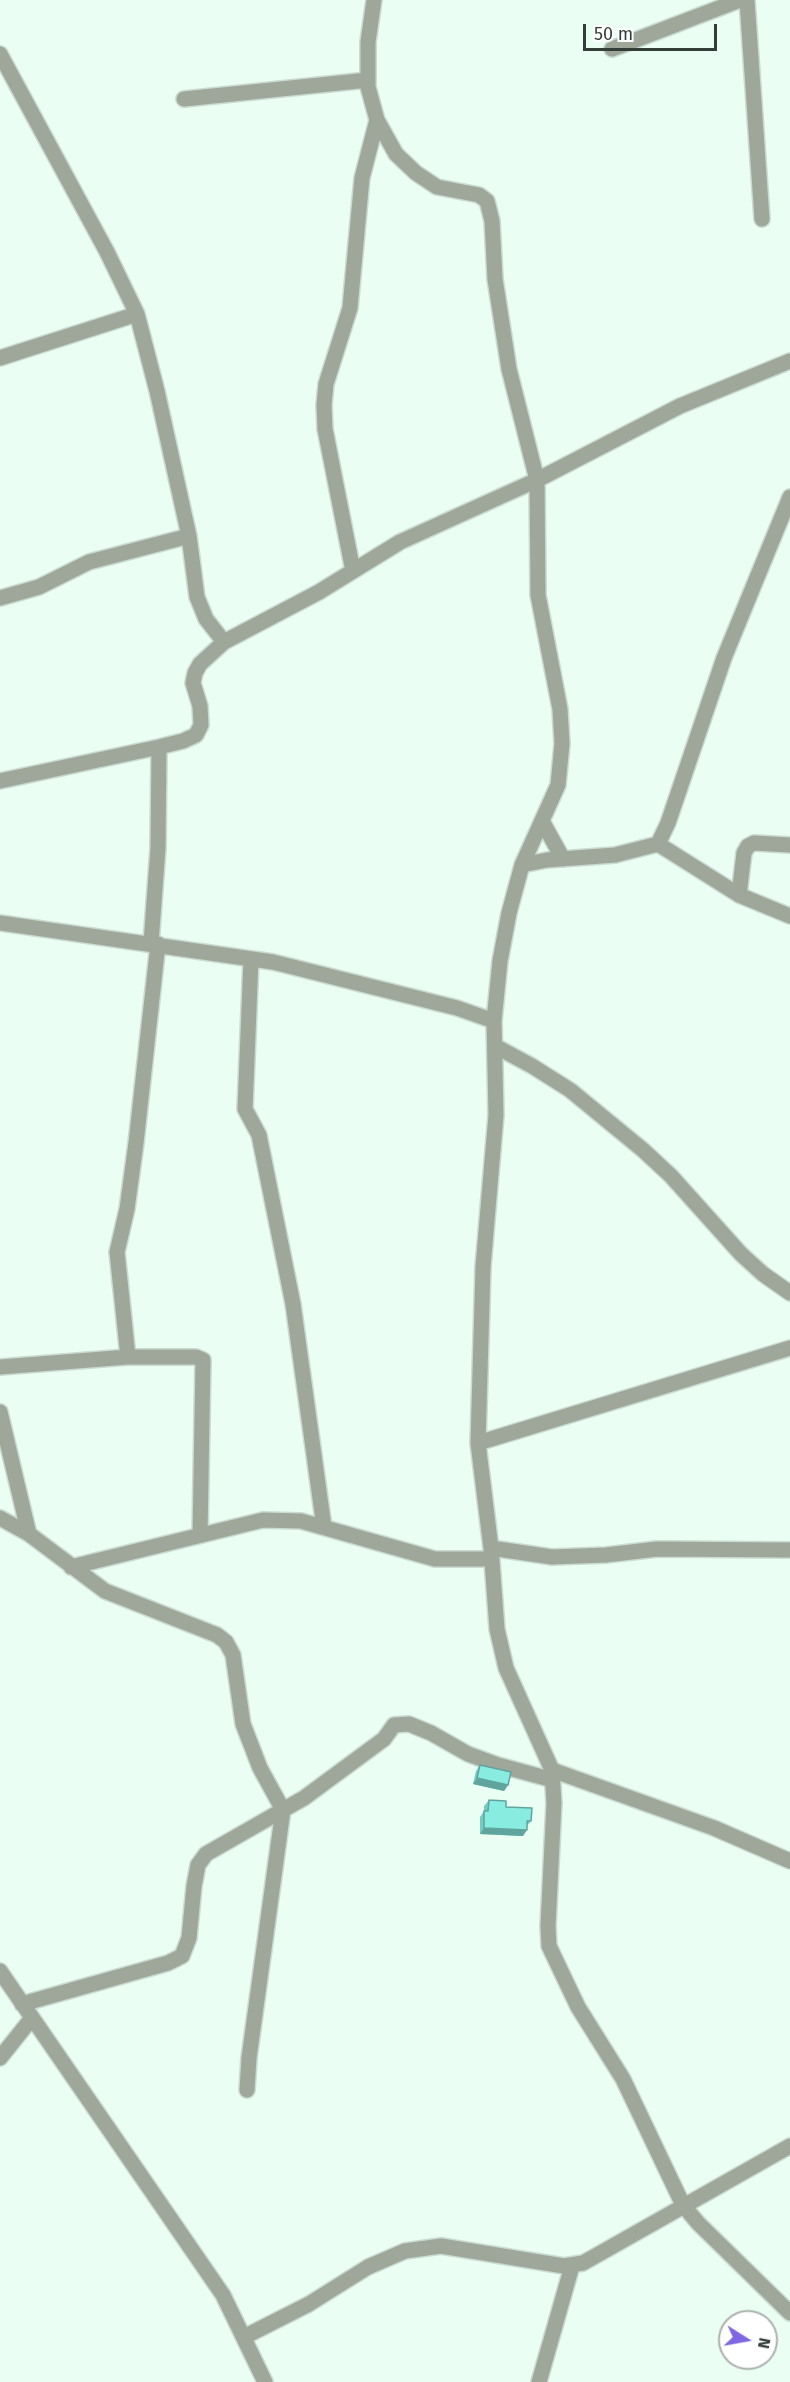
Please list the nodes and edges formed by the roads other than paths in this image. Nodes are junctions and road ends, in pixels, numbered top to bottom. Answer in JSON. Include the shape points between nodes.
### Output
{"nodes":[{"id":1,"x":374,"y":0,"type":"edge"},
{"id":2,"x":740,"y":0,"type":"edge"},
{"id":3,"x":747,"y":0,"type":"edge"},
{"id":4,"x":612,"y":49,"type":"dead end"},
{"id":5,"x":0,"y":54,"type":"edge"},
{"id":6,"x":368,"y":80,"type":"junction"},
{"id":7,"x":184,"y":99,"type":"dead end"},
{"id":8,"x":377,"y":120,"type":"junction"},
{"id":9,"x":762,"y":219,"type":"dead end"},
{"id":10,"x":137,"y":314,"type":"junction"},
{"id":11,"x":0,"y":358,"type":"edge"},
{"id":12,"x":790,"y":361,"type":"edge"},
{"id":13,"x":537,"y":480,"type":"junction"},
{"id":14,"x":790,"y":497,"type":"edge"},
{"id":15,"x":189,"y":536,"type":"junction"},
{"id":16,"x":352,"y":572,"type":"junction"},
{"id":17,"x":0,"y":598,"type":"edge"},
{"id":18,"x":224,"y":642,"type":"junction"},
{"id":19,"x":159,"y":747,"type":"junction"},
{"id":20,"x":0,"y":781,"type":"edge"},
{"id":21,"x":542,"y":821,"type":"junction"},
{"id":22,"x":658,"y":844,"type":"junction"},
{"id":23,"x":790,"y":845,"type":"edge"},
{"id":24,"x":563,"y":859,"type":"junction"},
{"id":25,"x":522,"y":865,"type":"junction"},
{"id":26,"x":739,"y":895,"type":"junction"},
{"id":27,"x":790,"y":916,"type":"edge"},
{"id":28,"x":0,"y":923,"type":"edge"},
{"id":29,"x":154,"y":944,"type":"junction"},
{"id":30,"x":250,"y":959,"type":"junction"},
{"id":31,"x":494,"y":1021,"type":"junction"},
{"id":32,"x":495,"y":1046,"type":"junction"},
{"id":33,"x":790,"y":1293,"type":"edge"},
{"id":34,"x":790,"y":1348,"type":"edge"},
{"id":35,"x":128,"y":1357,"type":"junction"},
{"id":36,"x":0,"y":1367,"type":"edge"},
{"id":37,"x":0,"y":1412,"type":"edge"},
{"id":38,"x":478,"y":1443,"type":"junction"},
{"id":39,"x":0,"y":1518,"type":"edge"},
{"id":40,"x":324,"y":1527,"type":"junction"},
{"id":41,"x":29,"y":1534,"type":"junction"},
{"id":42,"x":200,"y":1535,"type":"junction"},
{"id":43,"x":790,"y":1550,"type":"edge"},
{"id":44,"x":492,"y":1553,"type":"junction"},
{"id":45,"x":71,"y":1567,"type":"junction"},
{"id":46,"x":552,"y":1775,"type":"junction"},
{"id":47,"x":283,"y":1810,"type":"junction"},
{"id":48,"x":790,"y":1862,"type":"edge"},
{"id":49,"x":0,"y":1971,"type":"edge"},
{"id":50,"x":22,"y":2004,"type":"junction"},
{"id":51,"x":32,"y":2018,"type":"junction"},
{"id":52,"x":45,"y":2037,"type":"junction"},
{"id":53,"x":14,"y":2040,"type":"junction"},
{"id":54,"x":0,"y":2058,"type":"edge"},
{"id":55,"x":248,"y":2090,"type":"dead end"},
{"id":56,"x":790,"y":2146,"type":"edge"},
{"id":57,"x":683,"y":2205,"type":"junction"},
{"id":58,"x":572,"y":2266,"type":"junction"},
{"id":59,"x":790,"y":2313,"type":"edge"},
{"id":60,"x":244,"y":2337,"type":"junction"},
{"id":61,"x":265,"y":2382,"type":"edge"},
{"id":62,"x":539,"y":2382,"type":"edge"}],
"edges":[{"from":1,"to":6,"type":"street"},
{"from":2,"to":4,"type":"street"},
{"from":3,"to":9,"type":"street"},
{"from":5,"to":10,"type":"street"},
{"from":6,"to":7,"type":"street"},
{"from":6,"to":8,"type":"street"},
{"from":8,"to":13,"type":"street","via":[[396,154],[416,173],[437,187],[479,195],[487,201],[509,369]]},
{"from":8,"to":16,"type":"street","via":[[362,178],[350,308],[326,384],[324,405]]},
{"from":10,"to":11,"type":"street"},
{"from":10,"to":15,"type":"street"},
{"from":12,"to":13,"type":"street","via":[[680,406]]},
{"from":13,"to":16,"type":"street","via":[[400,542]]},
{"from":13,"to":21,"type":"street","via":[[538,595],[560,709],[562,744],[558,785]]},
{"from":14,"to":22,"type":"street","via":[[724,658]]},
{"from":15,"to":17,"type":"street","via":[[89,562],[39,587]]},
{"from":15,"to":18,"type":"street","via":[[197,597],[206,620]]},
{"from":16,"to":18,"type":"street"},
{"from":18,"to":19,"type":"street","via":[[195,673],[193,683],[201,725],[196,735]]},
{"from":19,"to":20,"type":"street"},
{"from":19,"to":29,"type":"street"},
{"from":21,"to":24,"type":"street"},
{"from":21,"to":25,"type":"street"},
{"from":22,"to":24,"type":"street","via":[[615,855]]},
{"from":22,"to":26,"type":"street"},
{"from":23,"to":26,"type":"street","via":[[748,846]]},
{"from":24,"to":25,"type":"street"},
{"from":25,"to":31,"type":"street","via":[[504,936]]},
{"from":26,"to":27,"type":"street"},
{"from":28,"to":29,"type":"street"},
{"from":29,"to":30,"type":"street"},
{"from":29,"to":35,"type":"street","via":[[136,1143],[117,1252]]},
{"from":30,"to":31,"type":"street","via":[[447,1005]]},
{"from":30,"to":40,"type":"street","via":[[245,1109],[259,1135],[293,1304]]},
{"from":31,"to":32,"type":"street"},
{"from":32,"to":33,"type":"street","via":[[570,1090],[643,1150],[741,1254]]},
{"from":32,"to":38,"type":"street","via":[[496,1115],[483,1267]]},
{"from":34,"to":38,"type":"street"},
{"from":35,"to":36,"type":"street"},
{"from":35,"to":42,"type":"street","via":[[203,1360]]},
{"from":37,"to":41,"type":"street"},
{"from":38,"to":44,"type":"street"},
{"from":39,"to":41,"type":"street"},
{"from":40,"to":42,"type":"street","via":[[301,1521],[263,1520]]},
{"from":40,"to":44,"type":"street","via":[[435,1559]]},
{"from":41,"to":45,"type":"street"},
{"from":42,"to":45,"type":"street"},
{"from":43,"to":44,"type":"street","via":[[657,1549],[552,1557]]},
{"from":44,"to":46,"type":"street","via":[[497,1629],[506,1668]]},
{"from":45,"to":47,"type":"street","via":[[105,1591],[226,1642],[233,1654],[243,1724],[260,1768]]},
{"from":46,"to":47,"type":"street","via":[[498,1765],[468,1754],[431,1732],[400,1723],[384,1739]]},
{"from":46,"to":48,"type":"street","via":[[714,1828]]},
{"from":46,"to":57,"type":"street","via":[[549,1946],[578,2007],[623,2079]]},
{"from":47,"to":50,"type":"street","via":[[206,1854],[198,1865],[189,1938],[182,1956]]},
{"from":47,"to":55,"type":"street"},
{"from":49,"to":50,"type":"street"},
{"from":50,"to":51,"type":"street"},
{"from":51,"to":52,"type":"street"},
{"from":51,"to":53,"type":"street"},
{"from":52,"to":53,"type":"street"},
{"from":52,"to":60,"type":"street","via":[[224,2295]]},
{"from":53,"to":54,"type":"street"},
{"from":56,"to":57,"type":"street"},
{"from":57,"to":58,"type":"street","via":[[608,2251]]},
{"from":57,"to":59,"type":"street"},
{"from":58,"to":60,"type":"street","via":[[441,2246],[405,2251],[368,2267],[309,2304]]},
{"from":58,"to":62,"type":"street"},
{"from":60,"to":61,"type":"street"}]}
